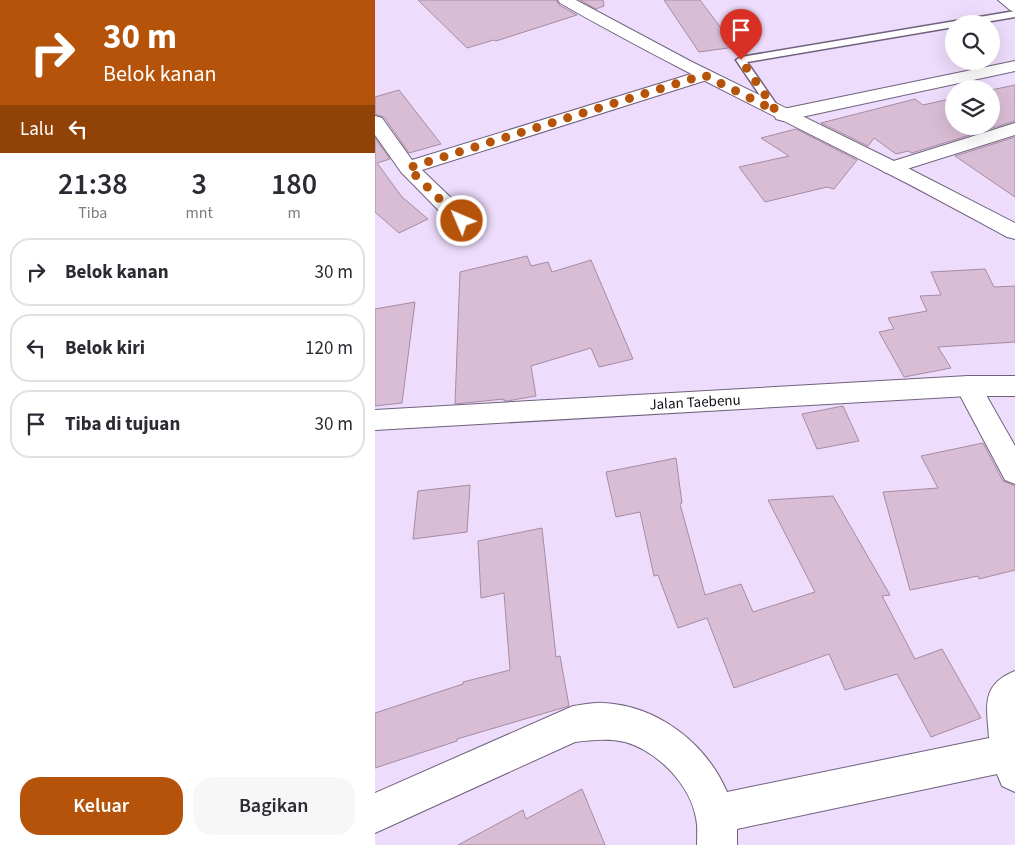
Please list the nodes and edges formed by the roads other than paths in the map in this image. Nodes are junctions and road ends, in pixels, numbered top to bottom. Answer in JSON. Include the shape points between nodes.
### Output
{"nodes":[{"id":1,"x":565,"y":0,"type":"edge"},
{"id":2,"x":1005,"y":0,"type":"edge"},
{"id":3,"x":1015,"y":7,"type":"edge"},
{"id":4,"x":1015,"y":14,"type":"edge"},
{"id":5,"x":1000,"y":16,"type":"edge"},
{"id":6,"x":945,"y":26,"type":"edge"},
{"id":7,"x":1015,"y":66,"type":"edge"},
{"id":8,"x":704,"y":75,"type":"junction"},
{"id":9,"x":779,"y":113,"type":"junction"},
{"id":10,"x":375,"y":122,"type":"edge"},
{"id":11,"x":1015,"y":129,"type":"edge"},
{"id":12,"x":408,"y":168,"type":"junction"},
{"id":13,"x":891,"y":168,"type":"junction"},
{"id":14,"x":462,"y":221,"type":"dead end"},
{"id":15,"x":1015,"y":232,"type":"edge"},
{"id":16,"x":968,"y":386,"type":"junction"},
{"id":17,"x":1015,"y":386,"type":"edge"},
{"id":18,"x":375,"y":420,"type":"edge"},
{"id":19,"x":1015,"y":472,"type":"edge"},
{"id":20,"x":1015,"y":688,"type":"edge"},
{"id":21,"x":1012,"y":763,"type":"edge"},
{"id":22,"x":375,"y":813,"type":"edge"},
{"id":23,"x":716,"y":830,"type":"edge"}],
"edges":[{"from":1,"to":8,"type":"street"},
{"from":2,"to":3,"type":"street"},
{"from":4,"to":5,"type":"lane"},
{"from":6,"to":9,"type":"lane","via":[[741,60]]},
{"from":7,"to":9,"type":"street"},
{"from":8,"to":9,"type":"street"},
{"from":8,"to":12,"type":"street"},
{"from":9,"to":13,"type":"street"},
{"from":10,"to":12,"type":"street"},
{"from":11,"to":13,"type":"street"},
{"from":12,"to":14,"type":"street"},
{"from":13,"to":15,"type":"street"},
{"from":16,"to":17,"type":"street","name":"Jalan Taebenu"},
{"from":16,"to":18,"type":"street","name":"Jalan Taebenu"},
{"from":16,"to":19,"type":"street"},
{"from":20,"to":21,"type":"street","via":[[1004,700]]},
{"from":21,"to":23,"type":"street"},
{"from":22,"to":23,"type":"street","via":[[573,724],[604,721],[639,728],[674,748],[701,779]]}]}
